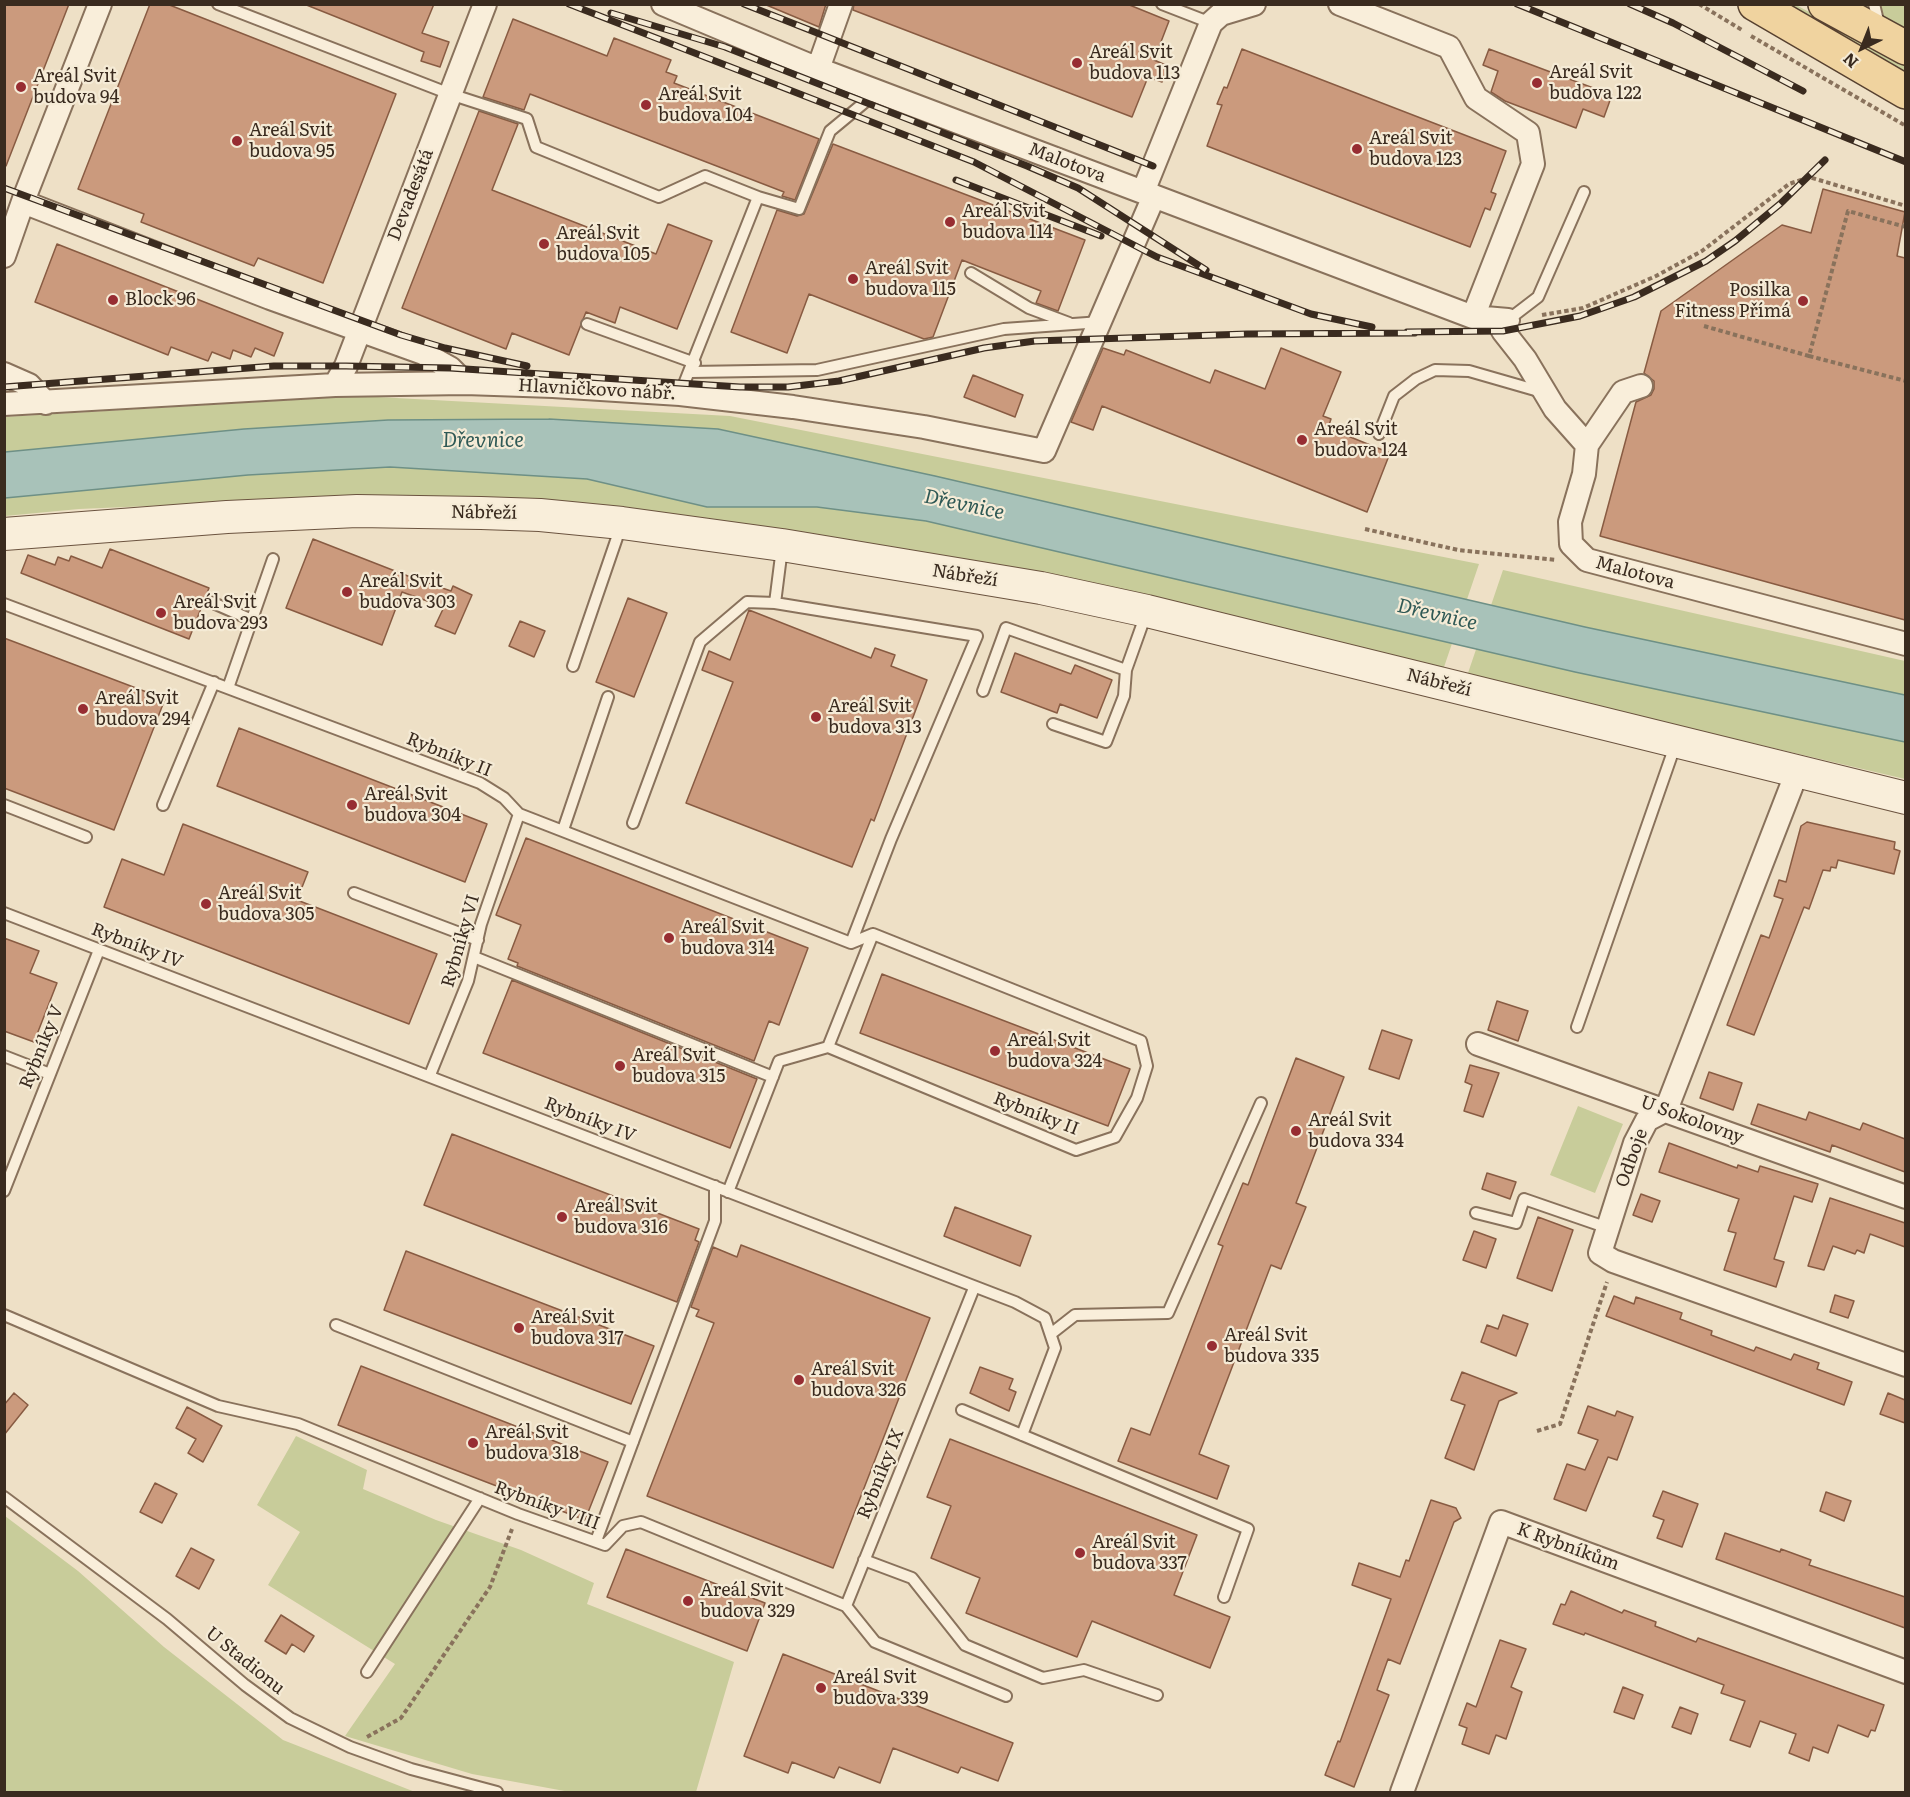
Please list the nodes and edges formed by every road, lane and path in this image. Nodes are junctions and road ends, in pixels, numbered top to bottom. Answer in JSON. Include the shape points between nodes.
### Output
{"nodes":[{"id":1,"x":100,"y":4,"type":"edge"},
{"id":2,"x":218,"y":4,"type":"edge"},
{"id":3,"x":485,"y":4,"type":"edge"},
{"id":4,"x":663,"y":4,"type":"edge"},
{"id":5,"x":841,"y":4,"type":"edge"},
{"id":6,"x":1162,"y":4,"type":"edge"},
{"id":7,"x":1254,"y":4,"type":"edge"},
{"id":8,"x":1340,"y":4,"type":"edge"},
{"id":9,"x":1699,"y":4,"type":"edge"},
{"id":10,"x":1755,"y":4,"type":"edge"},
{"id":11,"x":1826,"y":4,"type":"edge"},
{"id":12,"x":1874,"y":4,"type":"edge"},
{"id":13,"x":1211,"y":23,"type":"junction"},
{"id":14,"x":1894,"y":42,"type":"edge"},
{"id":15,"x":818,"y":69,"type":"junction"},
{"id":16,"x":872,"y":88,"type":"junction"},
{"id":17,"x":1905,"y":92,"type":"edge"},
{"id":18,"x":450,"y":94,"type":"junction"},
{"id":19,"x":1905,"y":126,"type":"edge"},
{"id":20,"x":1584,"y":192,"type":"dead end"},
{"id":21,"x":1148,"y":194,"type":"junction"},
{"id":22,"x":758,"y":197,"type":"junction"},
{"id":23,"x":23,"y":202,"type":"junction"},
{"id":24,"x":1905,"y":206,"type":"edge"},
{"id":25,"x":1905,"y":227,"type":"edge"},
{"id":26,"x":4,"y":256,"type":"edge"},
{"id":27,"x":971,"y":273,"type":"dead end"},
{"id":28,"x":1473,"y":317,"type":"junction"},
{"id":29,"x":1508,"y":320,"type":"junction"},
{"id":30,"x":1101,"y":322,"type":"junction"},
{"id":31,"x":587,"y":324,"type":"dead end"},
{"id":32,"x":1073,"y":324,"type":"junction"},
{"id":33,"x":1704,"y":326,"type":"dead end"},
{"id":34,"x":357,"y":330,"type":"junction"},
{"id":35,"x":1809,"y":356,"type":"junction"},
{"id":36,"x":693,"y":367,"type":"junction"},
{"id":37,"x":4,"y":374,"type":"edge"},
{"id":38,"x":1905,"y":381,"type":"edge"},
{"id":39,"x":465,"y":382,"type":"junction"},
{"id":40,"x":335,"y":385,"type":"junction"},
{"id":41,"x":1641,"y":386,"type":"dead end"},
{"id":42,"x":1546,"y":393,"type":"junction"},
{"id":43,"x":680,"y":394,"type":"junction"},
{"id":44,"x":46,"y":403,"type":"junction"},
{"id":45,"x":4,"y":404,"type":"edge"},
{"id":46,"x":1379,"y":434,"type":"dead end"},
{"id":47,"x":1587,"y":445,"type":"junction"},
{"id":48,"x":622,"y":523,"type":"junction"},
{"id":49,"x":1365,"y":529,"type":"dead end"},
{"id":50,"x":4,"y":534,"type":"edge"},
{"id":51,"x":782,"y":545,"type":"junction"},
{"id":52,"x":273,"y":559,"type":"dead end"},
{"id":53,"x":1587,"y":560,"type":"junction"},
{"id":54,"x":212,"y":602,"type":"dead end"},
{"id":55,"x":775,"y":603,"type":"junction"},
{"id":56,"x":4,"y":604,"type":"edge"},
{"id":57,"x":1147,"y":611,"type":"junction"},
{"id":58,"x":252,"y":620,"type":"junction"},
{"id":59,"x":1905,"y":644,"type":"edge"},
{"id":60,"x":573,"y":666,"type":"dead end"},
{"id":61,"x":1126,"y":670,"type":"junction"},
{"id":62,"x":214,"y":682,"type":"junction"},
{"id":63,"x":228,"y":688,"type":"junction"},
{"id":64,"x":983,"y":691,"type":"dead end"},
{"id":65,"x":608,"y":697,"type":"dead end"},
{"id":66,"x":1053,"y":724,"type":"dead end"},
{"id":67,"x":1677,"y":742,"type":"junction"},
{"id":68,"x":1797,"y":772,"type":"junction"},
{"id":69,"x":1905,"y":798,"type":"edge"},
{"id":70,"x":4,"y":805,"type":"edge"},
{"id":71,"x":163,"y":805,"type":"dead end"},
{"id":72,"x":519,"y":814,"type":"junction"},
{"id":73,"x":633,"y":823,"type":"dead end"},
{"id":74,"x":563,"y":830,"type":"junction"},
{"id":75,"x":86,"y":837,"type":"dead end"},
{"id":76,"x":354,"y":893,"type":"dead end"},
{"id":77,"x":4,"y":913,"type":"edge"},
{"id":78,"x":873,"y":934,"type":"junction"},
{"id":79,"x":478,"y":940,"type":"junction"},
{"id":80,"x":851,"y":943,"type":"junction"},
{"id":81,"x":99,"y":950,"type":"junction"},
{"id":82,"x":474,"y":957,"type":"junction"},
{"id":83,"x":1577,"y":1027,"type":"dead end"},
{"id":84,"x":1478,"y":1044,"type":"dead end"},
{"id":85,"x":828,"y":1047,"type":"junction"},
{"id":86,"x":4,"y":1056,"type":"edge"},
{"id":87,"x":50,"y":1074,"type":"junction"},
{"id":88,"x":430,"y":1076,"type":"junction"},
{"id":89,"x":773,"y":1077,"type":"junction"},
{"id":90,"x":1261,"y":1103,"type":"dead end"},
{"id":91,"x":1666,"y":1110,"type":"junction"},
{"id":92,"x":715,"y":1186,"type":"junction"},
{"id":93,"x":4,"y":1191,"type":"edge"},
{"id":94,"x":728,"y":1192,"type":"junction"},
{"id":95,"x":1905,"y":1197,"type":"edge"},
{"id":96,"x":1476,"y":1213,"type":"dead end"},
{"id":97,"x":1608,"y":1228,"type":"junction"},
{"id":98,"x":1613,"y":1261,"type":"junction"},
{"id":99,"x":974,"y":1288,"type":"junction"},
{"id":100,"x":4,"y":1315,"type":"edge"},
{"id":101,"x":336,"y":1325,"type":"dead end"},
{"id":102,"x":1052,"y":1333,"type":"junction"},
{"id":103,"x":1905,"y":1365,"type":"edge"},
{"id":104,"x":962,"y":1410,"type":"dead end"},
{"id":105,"x":1538,"y":1431,"type":"dead end"},
{"id":106,"x":1022,"y":1435,"type":"junction"},
{"id":107,"x":633,"y":1442,"type":"junction"},
{"id":108,"x":4,"y":1497,"type":"edge"},
{"id":109,"x":480,"y":1498,"type":"junction"},
{"id":110,"x":518,"y":1514,"type":"junction"},
{"id":111,"x":596,"y":1541,"type":"junction"},
{"id":112,"x":864,"y":1560,"type":"junction"},
{"id":113,"x":1224,"y":1597,"type":"dead end"},
{"id":114,"x":846,"y":1606,"type":"junction"},
{"id":115,"x":367,"y":1672,"type":"dead end"},
{"id":116,"x":1905,"y":1672,"type":"edge"},
{"id":117,"x":1157,"y":1695,"type":"dead end"},
{"id":118,"x":1006,"y":1696,"type":"dead end"},
{"id":119,"x":350,"y":1747,"type":"junction"},
{"id":120,"x":497,"y":1792,"type":"edge"},
{"id":121,"x":1402,"y":1792,"type":"edge"}],
"edges":[{"from":1,"to":23,"type":"street"},
{"from":2,"to":18,"type":"lane"},
{"from":3,"to":18,"type":"street","name":"Devadesátá"},
{"from":4,"to":15,"type":"street","name":"Malotova"},
{"from":5,"to":15,"type":"street"},
{"from":6,"to":13,"type":"lane"},
{"from":7,"to":13,"type":"street","via":[[1221,14]]},
{"from":8,"to":28,"type":"street","via":[[1449,47],[1476,98],[1528,133],[1533,164]]},
{"from":9,"to":19,"type":"path"},
{"from":10,"to":17,"type":"main road"},
{"from":11,"to":14,"type":"main road"},
{"from":12,"to":14,"type":"lane"},
{"from":13,"to":21,"type":"street"},
{"from":15,"to":16,"type":"street","name":"Malotova"},
{"from":16,"to":21,"type":"street","name":"Malotova"},
{"from":16,"to":22,"type":"lane","via":[[865,102],[830,131],[799,209]]},
{"from":18,"to":22,"type":"lane","via":[[527,119],[536,147],[659,197],[705,176]]},
{"from":18,"to":34,"type":"street","name":"Devadesátá"},
{"from":20,"to":29,"type":"lane","via":[[1538,297]]},
{"from":21,"to":28,"type":"street","name":"Malotova"},
{"from":21,"to":30,"type":"street"},
{"from":22,"to":36,"type":"lane"},
{"from":23,"to":26,"type":"street"},
{"from":23,"to":34,"type":"street"},
{"from":24,"to":29,"type":"path","via":[[1809,177],[1789,184],[1702,251],[1656,276],[1583,308]]},
{"from":25,"to":35,"type":"path","via":[[1848,211]]},
{"from":27,"to":32,"type":"lane","via":[[1029,308]]},
{"from":28,"to":29,"type":"street","name":"Malotova"},
{"from":29,"to":42,"type":"street","via":[[1503,331]]},
{"from":30,"to":32,"type":"lane"},
{"from":30,"to":43,"type":"street","name":"Hlavničkovo nábř.","via":[[1044,451],[924,427]]},
{"from":31,"to":36,"type":"lane"},
{"from":32,"to":36,"type":"lane","via":[[1004,329],[817,370]]},
{"from":33,"to":35,"type":"path"},
{"from":34,"to":39,"type":"street","via":[[423,353]]},
{"from":34,"to":40,"type":"street","name":"Devadesátá"},
{"from":35,"to":38,"type":"path"},
{"from":36,"to":43,"type":"lane"},
{"from":37,"to":44,"type":"street","via":[[29,385]]},
{"from":39,"to":40,"type":"street","name":"Hlavničkovo nábř."},
{"from":39,"to":43,"type":"street","name":"Hlavničkovo nábř."},
{"from":40,"to":44,"type":"street","name":"Hlavničkovo nábř."},
{"from":41,"to":47,"type":"street","via":[[1623,392]]},
{"from":42,"to":46,"type":"lane","via":[[1469,371],[1435,370],[1394,396]]},
{"from":42,"to":47,"type":"street"},
{"from":44,"to":45,"type":"street","name":"Hlavničkovo nábř."},
{"from":47,"to":53,"type":"street","name":"Malotova","via":[[1584,474],[1570,522],[1570,544]]},
{"from":48,"to":50,"type":"street","name":"Nábřeží","via":[[540,515],[357,511]]},
{"from":48,"to":51,"type":"street","name":"Nábřeží"},
{"from":48,"to":60,"type":"lane"},
{"from":49,"to":53,"type":"path","via":[[1458,550],[1544,560]]},
{"from":51,"to":55,"type":"lane"},
{"from":51,"to":57,"type":"street","name":"Nábřeží","via":[[1041,588]]},
{"from":52,"to":58,"type":"lane"},
{"from":53,"to":59,"type":"street","name":"Malotova"},
{"from":54,"to":58,"type":"lane"},
{"from":55,"to":73,"type":"lane","via":[[747,602],[700,642]]},
{"from":55,"to":80,"type":"lane","via":[[977,636]]},
{"from":56,"to":62,"type":"lane","name":"Rybníky II"},
{"from":57,"to":61,"type":"lane"},
{"from":57,"to":67,"type":"street","name":"Nábřeží"},
{"from":58,"to":63,"type":"lane"},
{"from":61,"to":64,"type":"lane","via":[[1006,628]]},
{"from":61,"to":66,"type":"lane","via":[[1124,696],[1106,742]]},
{"from":62,"to":63,"type":"lane","name":"Rybníky II"},
{"from":62,"to":71,"type":"lane"},
{"from":63,"to":72,"type":"lane","name":"Rybníky II","via":[[480,783],[504,798]]},
{"from":65,"to":74,"type":"lane"},
{"from":67,"to":68,"type":"street","name":"Nábřeží"},
{"from":67,"to":83,"type":"lane"},
{"from":68,"to":69,"type":"street","name":"Nábřeží"},
{"from":68,"to":91,"type":"street","name":"Odboje"},
{"from":70,"to":75,"type":"lane"},
{"from":72,"to":74,"type":"lane","name":"Rybníky II"},
{"from":72,"to":79,"type":"lane","name":"Rybníky VI"},
{"from":74,"to":80,"type":"lane","name":"Rybníky II"},
{"from":76,"to":79,"type":"lane"},
{"from":77,"to":81,"type":"lane","name":"Rybníky IV"},
{"from":78,"to":80,"type":"lane"},
{"from":78,"to":85,"type":"lane"},
{"from":78,"to":85,"type":"lane","name":"Rybníky II","via":[[1141,1041],[1147,1066],[1137,1098],[1115,1137],[1076,1150]]},
{"from":79,"to":82,"type":"lane","name":"Rybníky VI"},
{"from":81,"to":87,"type":"lane","name":"Rybníky V"},
{"from":81,"to":88,"type":"lane","name":"Rybníky IV"},
{"from":82,"to":88,"type":"lane","name":"Rybníky VI"},
{"from":82,"to":89,"type":"lane"},
{"from":84,"to":91,"type":"street","name":"U Sokolovny"},
{"from":85,"to":89,"type":"lane","via":[[779,1061]]},
{"from":86,"to":87,"type":"lane"},
{"from":87,"to":93,"type":"lane","name":"Rybníky V"},
{"from":88,"to":92,"type":"lane","name":"Rybníky IV"},
{"from":89,"to":94,"type":"lane"},
{"from":90,"to":102,"type":"lane","via":[[1168,1313],[1075,1315]]},
{"from":91,"to":95,"type":"street","name":"U Sokolovny"},
{"from":91,"to":97,"type":"street","name":"Odboje","via":[[1647,1120],[1635,1143]]},
{"from":92,"to":94,"type":"lane","name":"Rybníky IV"},
{"from":92,"to":107,"type":"lane","via":[[715,1221]]},
{"from":94,"to":99,"type":"lane","name":"Rybníky IV"},
{"from":96,"to":97,"type":"lane","via":[[1516,1223],[1524,1199]]},
{"from":97,"to":98,"type":"street","name":"Odboje","via":[[1600,1252]]},
{"from":98,"to":103,"type":"street"},
{"from":98,"to":105,"type":"path","via":[[1560,1424]]},
{"from":99,"to":102,"type":"lane","name":"Rybníky IV","via":[[1046,1317]]},
{"from":99,"to":112,"type":"lane","name":"Rybníky IX"},
{"from":100,"to":109,"type":"lane","name":"Rybníky VIII","via":[[218,1406],[298,1424]]},
{"from":101,"to":107,"type":"lane"},
{"from":102,"to":106,"type":"lane","via":[[1055,1348]]},
{"from":104,"to":106,"type":"lane"},
{"from":106,"to":113,"type":"lane","via":[[1248,1529]]},
{"from":107,"to":111,"type":"lane"},
{"from":108,"to":119,"type":"lane","name":"U Stadionu","via":[[167,1619],[290,1718]]},
{"from":109,"to":110,"type":"lane","name":"Rybníky VIII"},
{"from":109,"to":115,"type":"lane"},
{"from":110,"to":111,"type":"lane","name":"Rybníky VIII"},
{"from":110,"to":119,"type":"path","via":[[490,1587],[401,1718]]},
{"from":111,"to":114,"type":"lane","name":"Rybníky VIII","via":[[605,1545],[623,1526],[641,1522]]},
{"from":112,"to":114,"type":"lane","name":"Rybníky IX"},
{"from":112,"to":117,"type":"lane","via":[[912,1578],[965,1645],[1043,1678],[1084,1670]]},
{"from":114,"to":118,"type":"lane","via":[[875,1642]]},
{"from":116,"to":121,"type":"street","name":"K Rybníkům","via":[[1501,1522]]},
{"from":119,"to":120,"type":"lane","name":"U Stadionu","via":[[411,1769]]}]}
